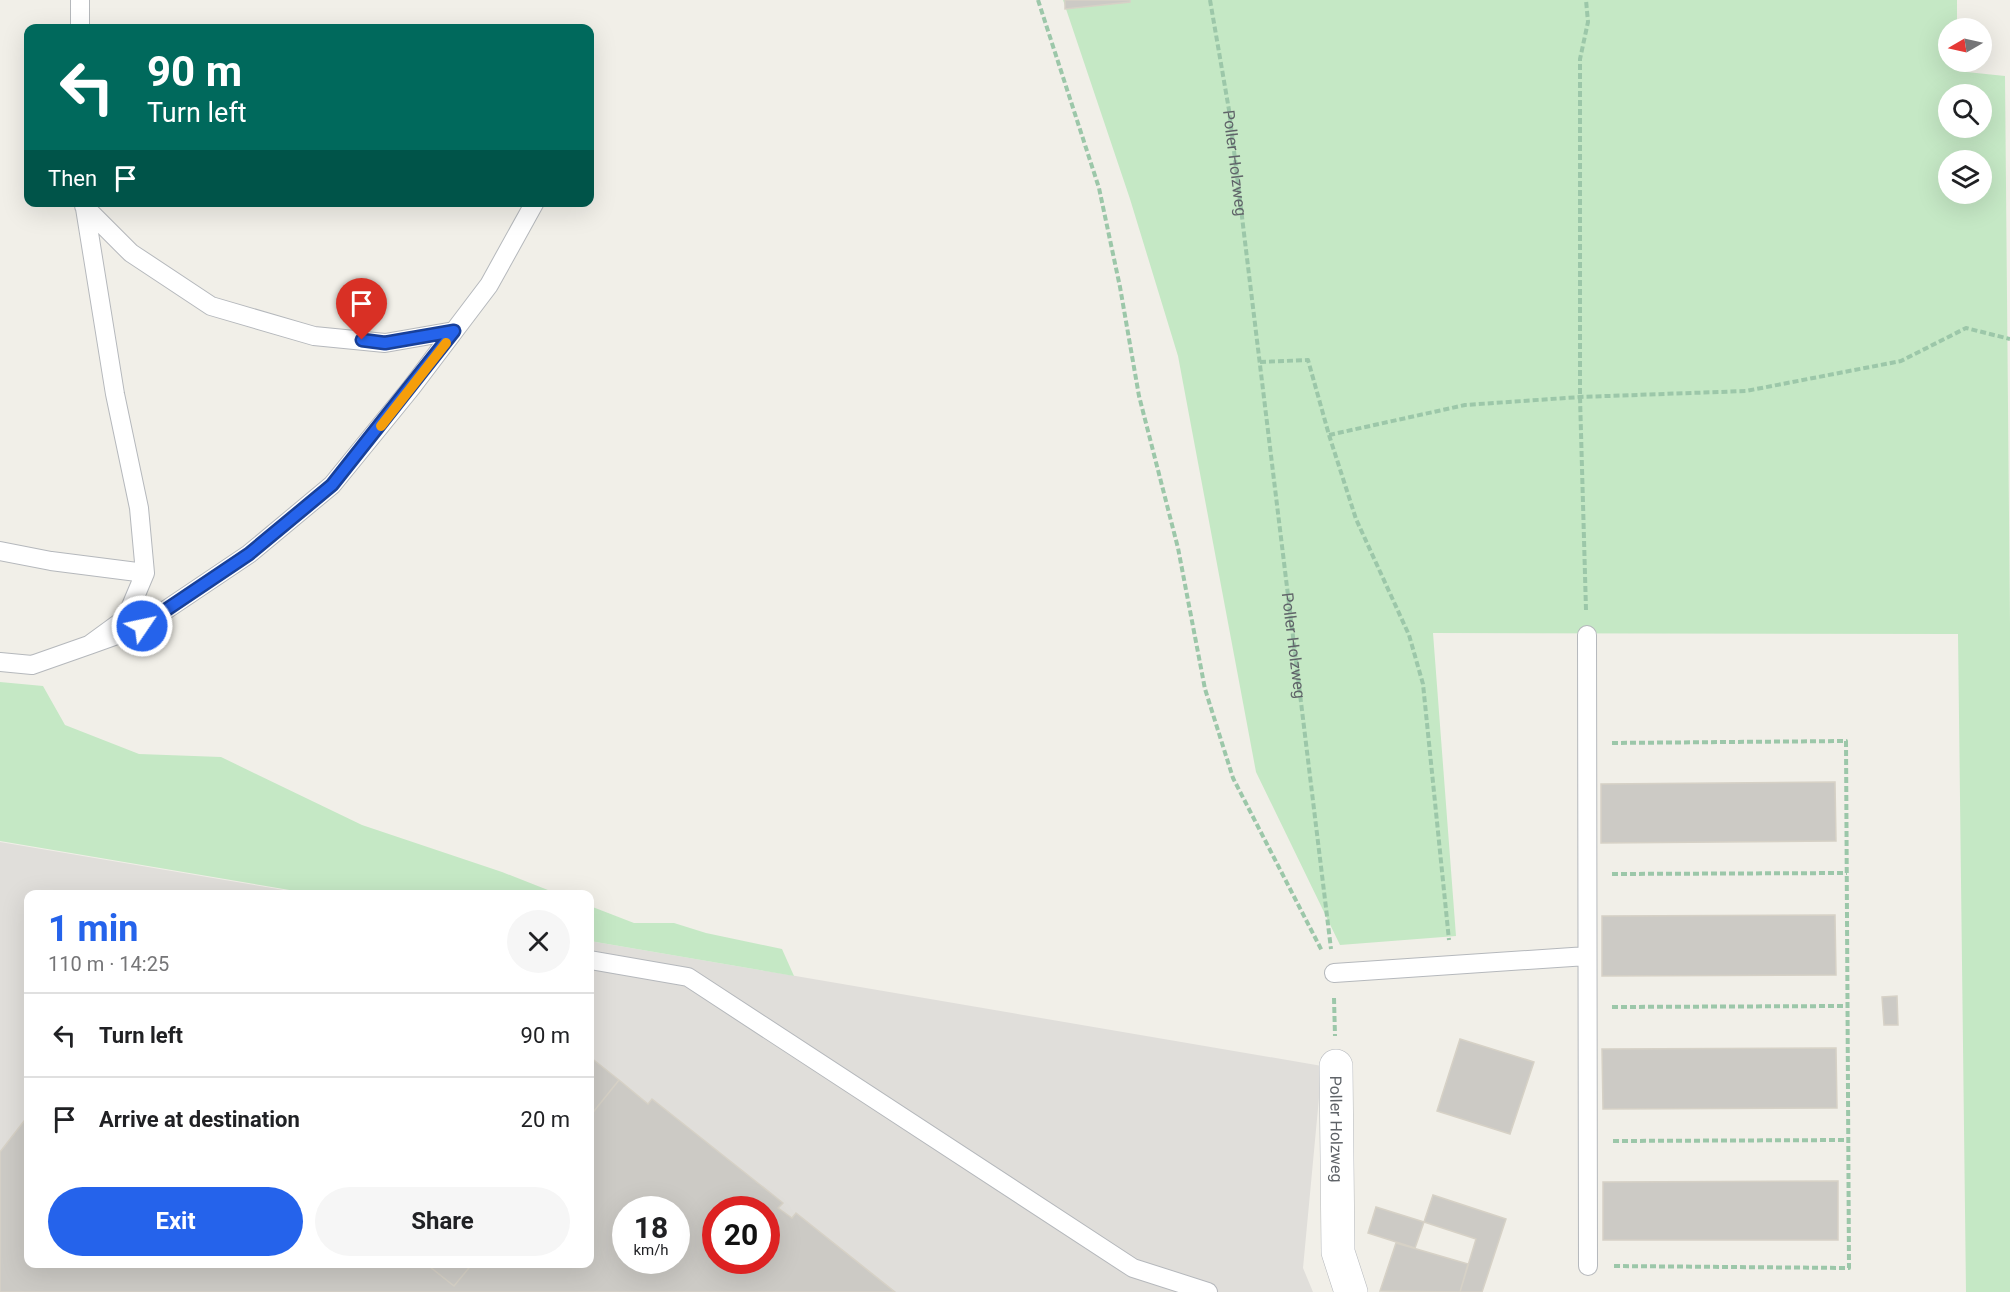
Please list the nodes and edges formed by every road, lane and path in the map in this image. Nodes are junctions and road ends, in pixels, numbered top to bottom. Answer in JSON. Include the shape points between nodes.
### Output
{"nodes":[{"id":1,"x":80,"y":0,"type":"edge"},
{"id":2,"x":1038,"y":0,"type":"edge"},
{"id":3,"x":1210,"y":0,"type":"edge"},
{"id":4,"x":1586,"y":0,"type":"edge"},
{"id":5,"x":80,"y":24,"type":"edge"},
{"id":6,"x":84,"y":207,"type":"edge"},
{"id":7,"x":87,"y":207,"type":"edge"},
{"id":8,"x":532,"y":207,"type":"edge"},
{"id":9,"x":454,"y":331,"type":"junction"},
{"id":10,"x":2010,"y":339,"type":"edge"},
{"id":11,"x":1260,"y":362,"type":"junction"},
{"id":12,"x":1580,"y":397,"type":"junction"},
{"id":13,"x":1329,"y":435,"type":"junction"},
{"id":14,"x":0,"y":551,"type":"edge"},
{"id":15,"x":145,"y":573,"type":"junction"},
{"id":16,"x":1587,"y":634,"type":"joint"},
{"id":17,"x":89,"y":645,"type":"junction"},
{"id":18,"x":0,"y":662,"type":"edge"},
{"id":19,"x":1587,"y":744,"type":"junction"},
{"id":20,"x":1847,"y":873,"type":"junction"},
{"id":21,"x":1587,"y":874,"type":"junction"},
{"id":22,"x":1315,"y":937,"type":"dead end"},
{"id":23,"x":1587,"y":956,"type":"junction"},
{"id":24,"x":594,"y":961,"type":"edge"},
{"id":25,"x":1451,"y":965,"type":"junction"},
{"id":26,"x":1334,"y":973,"type":"junction"},
{"id":27,"x":1848,"y":1006,"type":"junction"},
{"id":28,"x":1587,"y":1007,"type":"junction"},
{"id":29,"x":1336,"y":1066,"type":"joint"},
{"id":30,"x":1848,"y":1140,"type":"junction"},
{"id":31,"x":1588,"y":1141,"type":"junction"},
{"id":32,"x":1588,"y":1266,"type":"joint"},
{"id":33,"x":1208,"y":1292,"type":"edge"},
{"id":34,"x":1351,"y":1292,"type":"edge"}],
"edges":[{"from":1,"to":5,"type":"lane"},
{"from":2,"to":22,"type":"path","via":[[1099,188],[1139,396],[1178,548],[1205,689],[1233,778]]},
{"from":3,"to":11,"type":"path","name":"Poller Holzweg","via":[[1229,110]]},
{"from":4,"to":12,"type":"path","via":[[1588,22],[1580,59]]},
{"from":6,"to":15,"type":"lane","via":[[115,394],[139,508]]},
{"from":7,"to":9,"type":"lane","via":[[131,253],[211,306],[314,336],[385,343]]},
{"from":8,"to":9,"type":"lane","via":[[489,285]]},
{"from":9,"to":17,"type":"lane","via":[[332,485],[249,554],[142,626]]},
{"from":10,"to":12,"type":"path","via":[[1966,328],[1901,360],[1746,391]]},
{"from":11,"to":13,"type":"path","via":[[1308,360]]},
{"from":11,"to":26,"type":"path","name":"Poller Holzweg"},
{"from":12,"to":13,"type":"path","via":[[1465,405]]},
{"from":12,"to":16,"type":"path"},
{"from":13,"to":25,"type":"path","via":[[1356,519],[1409,634],[1423,684]]},
{"from":14,"to":15,"type":"lane"},
{"from":15,"to":17,"type":"lane","via":[[126,618]]},
{"from":16,"to":19,"type":"lane"},
{"from":17,"to":18,"type":"lane","via":[[32,665]]},
{"from":19,"to":20,"type":"path","via":[[1846,741]]},
{"from":19,"to":21,"type":"lane"},
{"from":20,"to":21,"type":"path"},
{"from":20,"to":27,"type":"path"},
{"from":21,"to":23,"type":"lane"},
{"from":23,"to":25,"type":"lane"},
{"from":23,"to":28,"type":"lane"},
{"from":24,"to":33,"type":"lane","via":[[688,977],[1133,1268]]},
{"from":25,"to":26,"type":"lane"},
{"from":26,"to":29,"type":"path","name":"Poller Holzweg"},
{"from":27,"to":28,"type":"path"},
{"from":27,"to":30,"type":"path"},
{"from":28,"to":31,"type":"lane"},
{"from":29,"to":34,"type":"street","name":"Poller Holzweg","via":[[1338,1252]]},
{"from":30,"to":31,"type":"path"},
{"from":30,"to":32,"type":"path","via":[[1849,1268]]},
{"from":31,"to":32,"type":"lane"}]}
